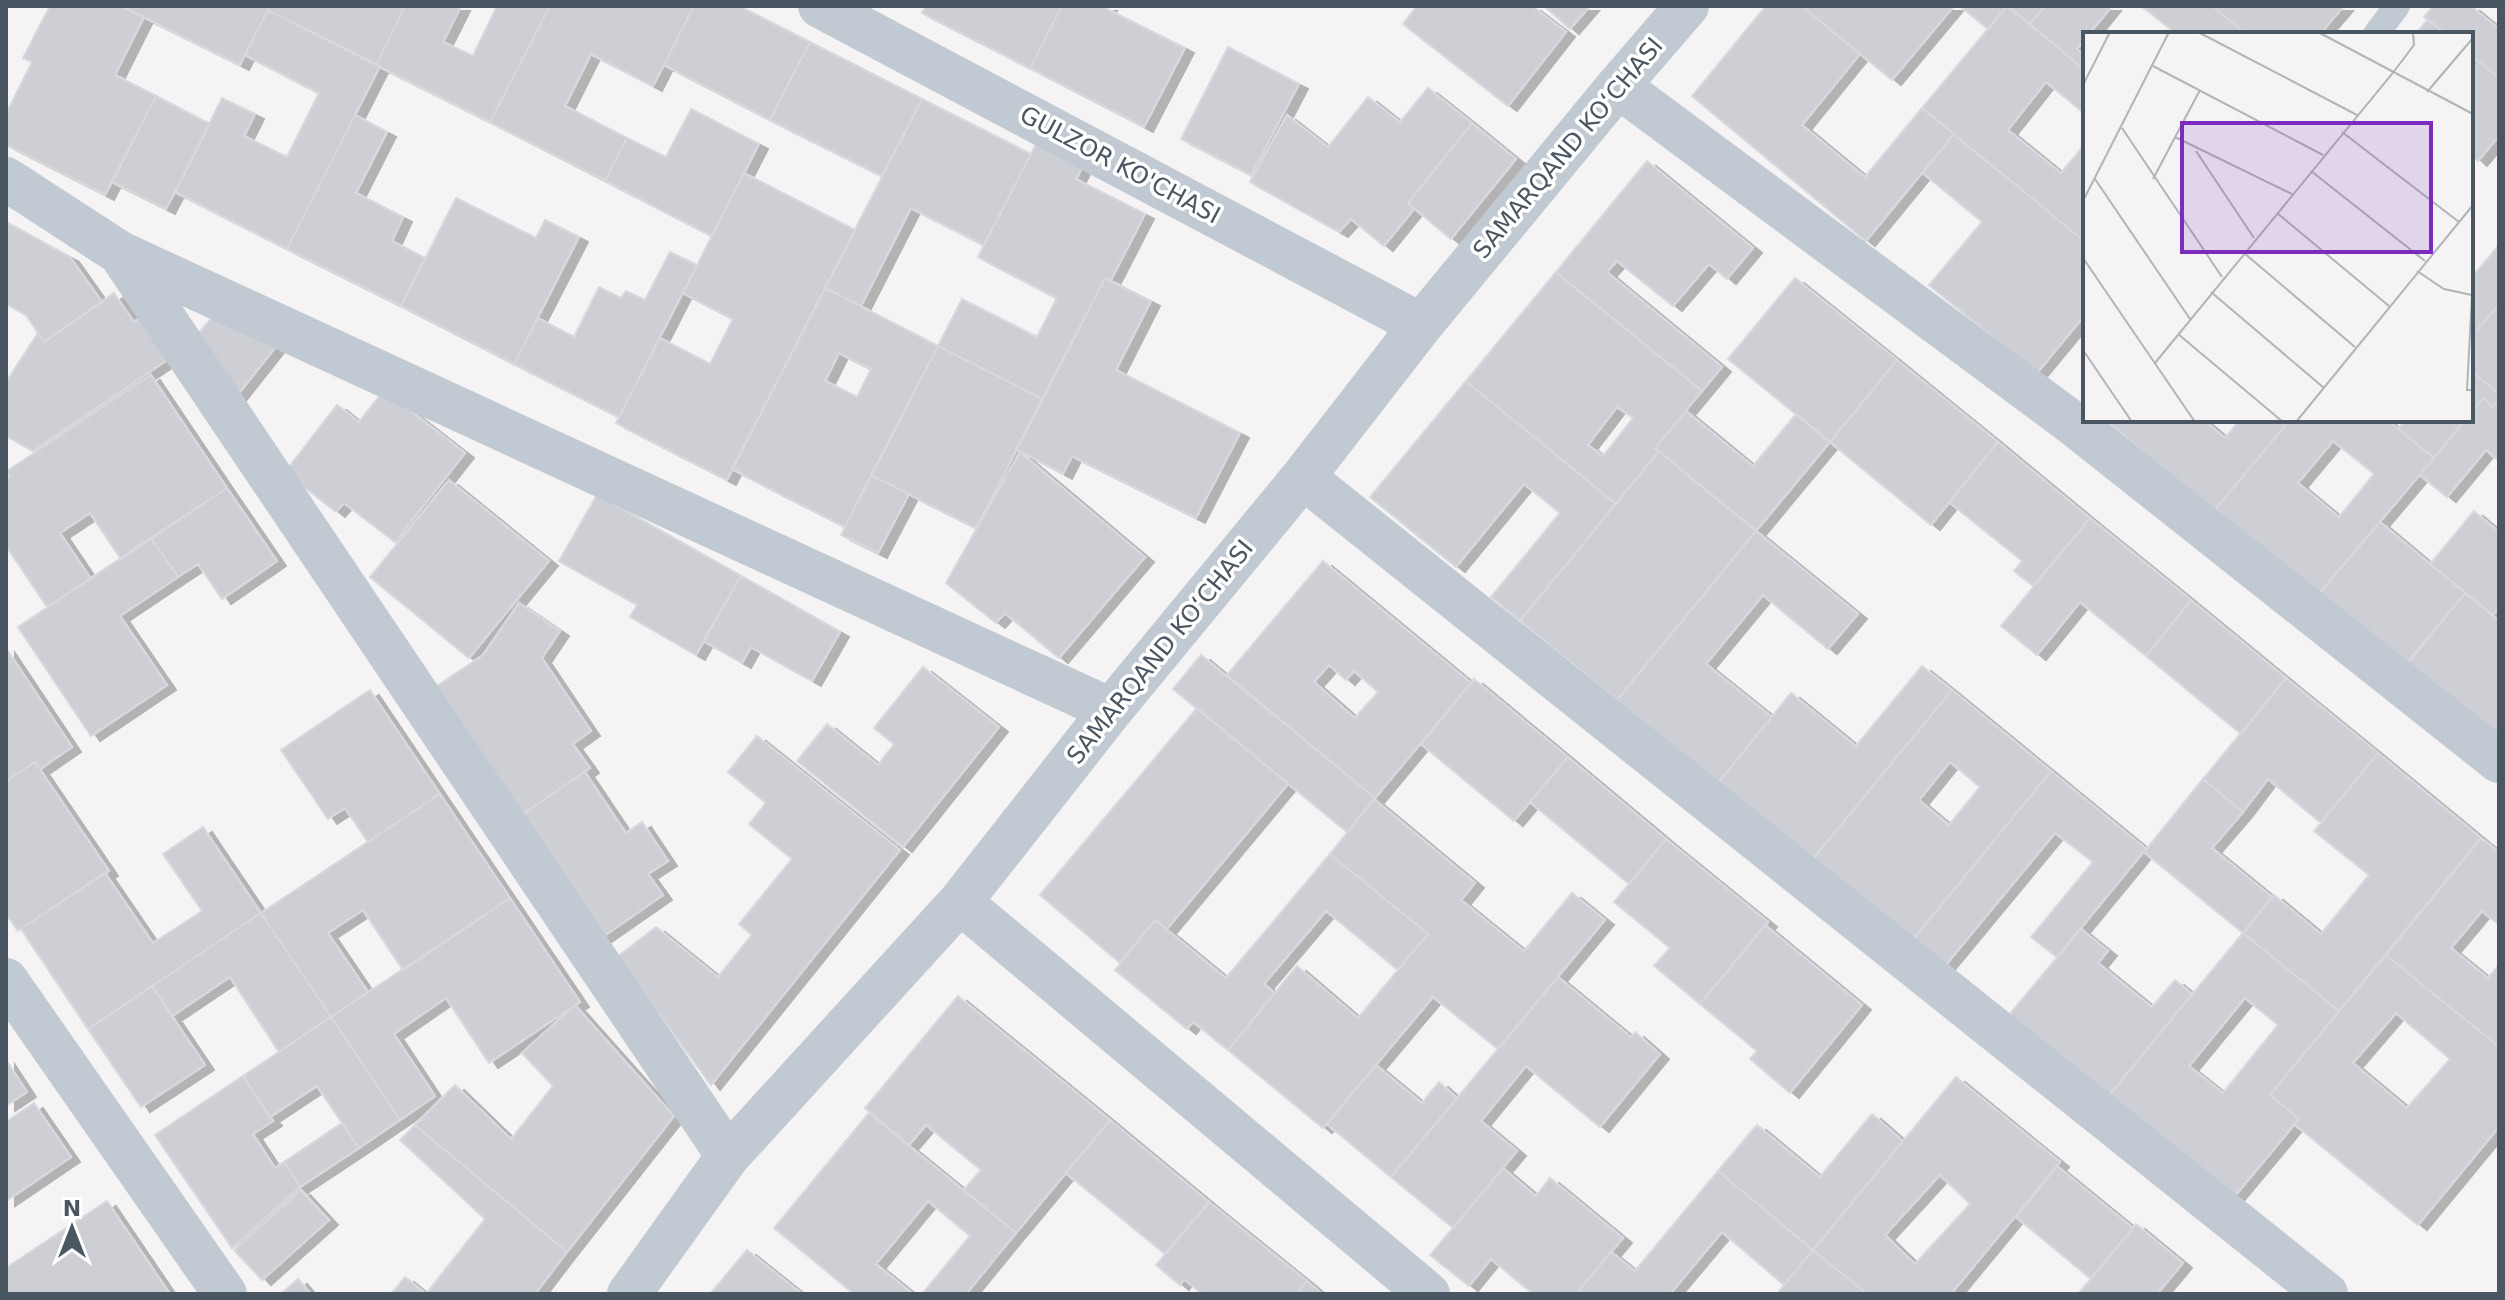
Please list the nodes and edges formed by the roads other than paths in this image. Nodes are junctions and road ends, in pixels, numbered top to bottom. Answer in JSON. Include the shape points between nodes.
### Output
{"nodes":[{"id":1,"x":820,"y":6,"type":"edge"},
{"id":2,"x":1687,"y":6,"type":"edge"},
{"id":3,"x":2397,"y":6,"type":"edge"},
{"id":4,"x":2378,"y":32,"type":"edge"},
{"id":5,"x":1618,"y":86,"type":"junction"},
{"id":6,"x":6,"y":179,"type":"edge"},
{"id":7,"x":120,"y":253,"type":"junction"},
{"id":8,"x":1421,"y":325,"type":"junction"},
{"id":9,"x":2078,"y":413,"type":"edge"},
{"id":10,"x":2089,"y":422,"type":"edge"},
{"id":11,"x":1303,"y":477,"type":"junction"},
{"id":12,"x":1111,"y":710,"type":"junction"},
{"id":13,"x":2499,"y":761,"type":"edge"},
{"id":14,"x":960,"y":902,"type":"junction"},
{"id":15,"x":6,"y":980,"type":"edge"},
{"id":16,"x":728,"y":1156,"type":"junction"},
{"id":17,"x":225,"y":1294,"type":"edge"},
{"id":18,"x":629,"y":1294,"type":"edge"},
{"id":19,"x":1428,"y":1294,"type":"edge"},
{"id":20,"x":2326,"y":1294,"type":"edge"}],
"edges":[{"from":1,"to":8,"type":"street","name":"GULZOR KO'CHASI"},
{"from":2,"to":5,"type":"street","name":"SAMARQAND KO‘CHASI"},
{"from":3,"to":4,"type":"lane"},
{"from":5,"to":8,"type":"street","name":"SAMARQAND KO‘CHASI"},
{"from":5,"to":9,"type":"street"},
{"from":6,"to":7,"type":"street"},
{"from":7,"to":12,"type":"street"},
{"from":7,"to":16,"type":"street"},
{"from":8,"to":11,"type":"street","name":"SAMARQAND KO‘CHASI"},
{"from":10,"to":13,"type":"street"},
{"from":11,"to":12,"type":"street","name":"SAMARQAND KO‘CHASI"},
{"from":11,"to":20,"type":"street"},
{"from":12,"to":14,"type":"street","name":"SAMARQAND KO‘CHASI"},
{"from":14,"to":16,"type":"street","name":"SAMARQAND KO‘CHASI"},
{"from":14,"to":19,"type":"street"},
{"from":15,"to":17,"type":"street"},
{"from":16,"to":18,"type":"street","name":"SAMARQAND KO‘CHASI"}]}
